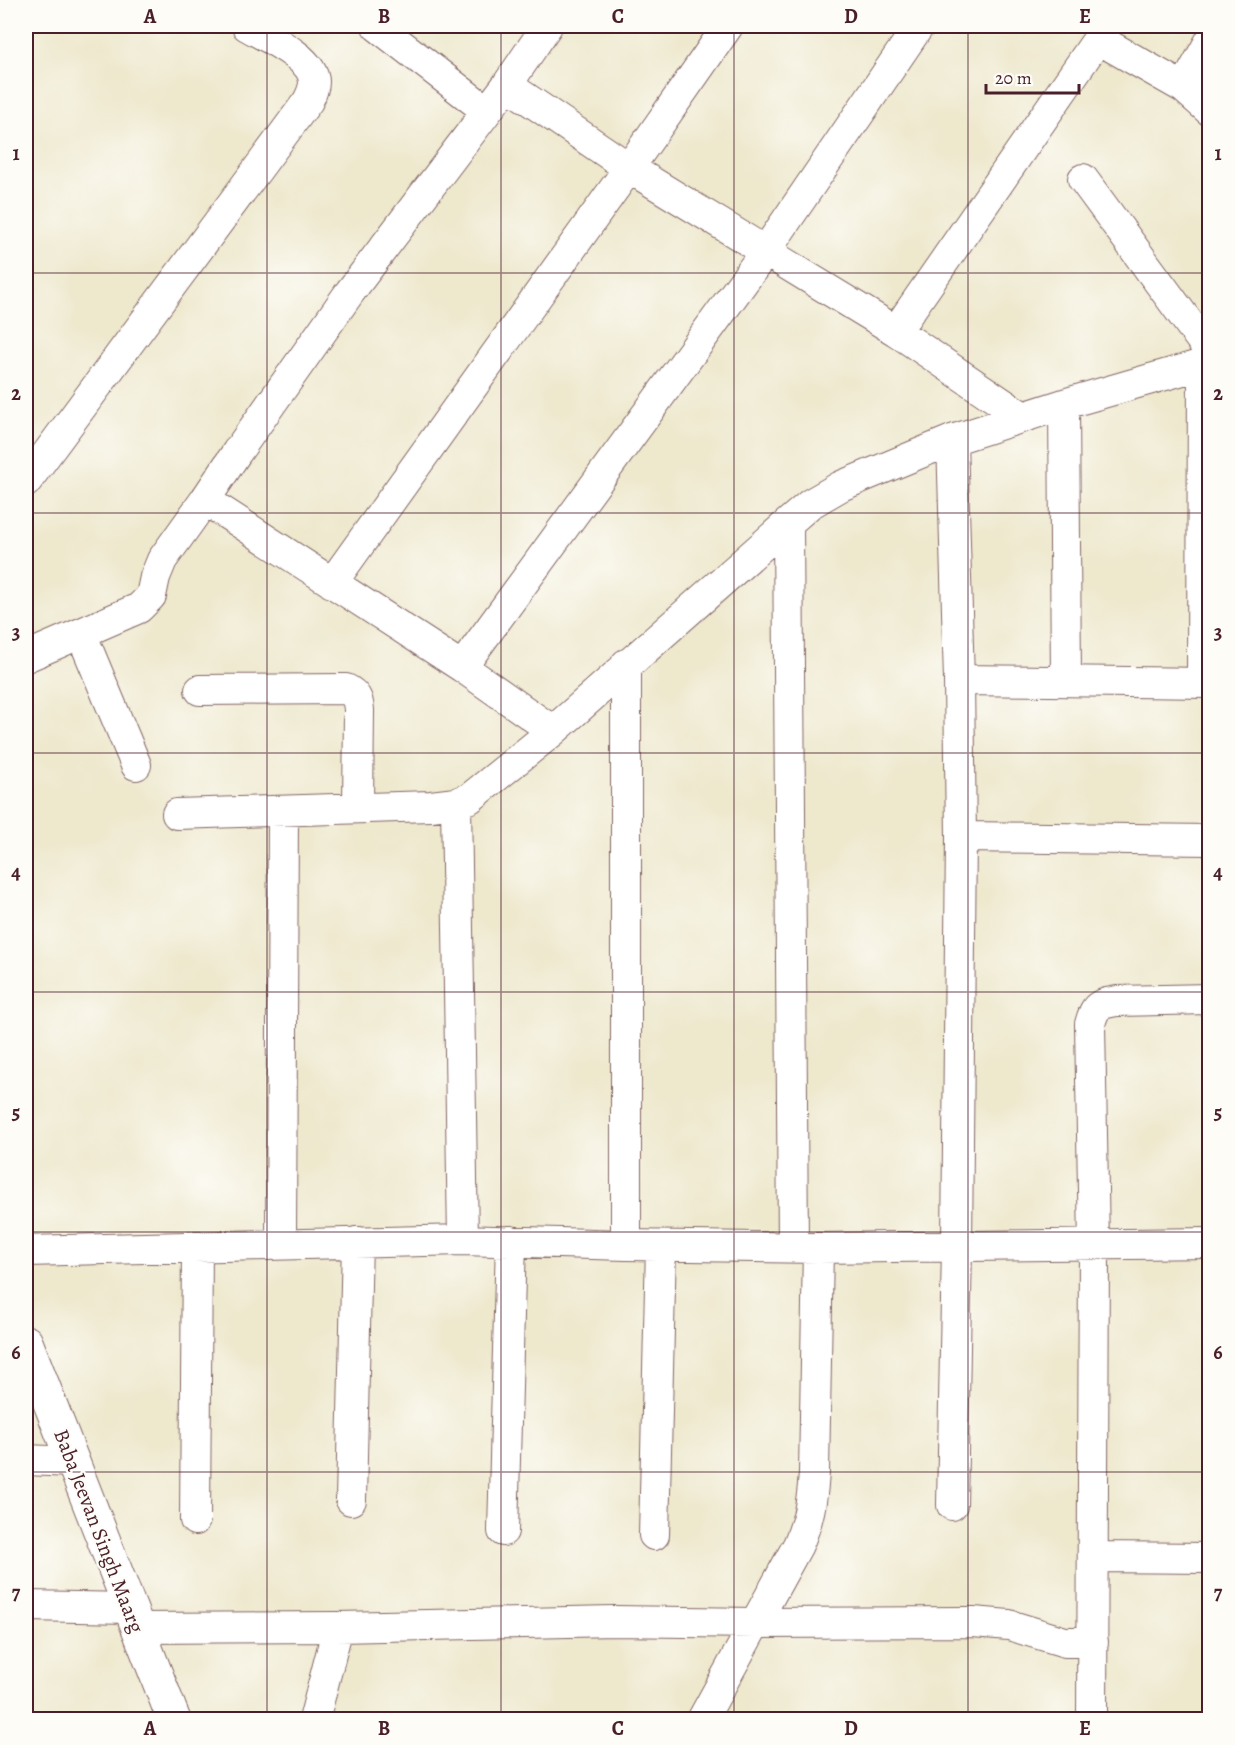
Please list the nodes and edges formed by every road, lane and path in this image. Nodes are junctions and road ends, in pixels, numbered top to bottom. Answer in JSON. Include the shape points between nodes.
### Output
{"nodes":[{"id":1,"x":247,"y":26,"type":"edge"},
{"id":2,"x":377,"y":26,"type":"edge"},
{"id":3,"x":547,"y":26,"type":"edge"},
{"id":4,"x":728,"y":26,"type":"edge"},
{"id":5,"x":919,"y":26,"type":"edge"},
{"id":6,"x":1102,"y":32,"type":"edge"},
{"id":7,"x":1209,"y":41,"type":"edge"},
{"id":8,"x":507,"y":85,"type":"junction"},
{"id":9,"x":1184,"y":88,"type":"junction"},
{"id":10,"x":488,"y":111,"type":"junction"},
{"id":11,"x":1209,"y":111,"type":"edge"},
{"id":12,"x":629,"y":168,"type":"junction"},
{"id":13,"x":1083,"y":179,"type":"dead end"},
{"id":14,"x":765,"y":252,"type":"junction"},
{"id":15,"x":896,"y":331,"type":"junction"},
{"id":16,"x":1207,"y":359,"type":"edge"},
{"id":17,"x":1064,"y":404,"type":"junction"},
{"id":18,"x":1023,"y":417,"type":"junction"},
{"id":19,"x":952,"y":440,"type":"junction"},
{"id":20,"x":26,"y":482,"type":"edge"},
{"id":21,"x":205,"y":501,"type":"junction"},
{"id":22,"x":788,"y":523,"type":"junction"},
{"id":23,"x":332,"y":583,"type":"junction"},
{"id":24,"x":81,"y":633,"type":"junction"},
{"id":25,"x":26,"y":657,"type":"edge"},
{"id":26,"x":626,"y":664,"type":"junction"},
{"id":27,"x":462,"y":667,"type":"junction"},
{"id":28,"x":959,"y":680,"type":"junction"},
{"id":29,"x":1066,"y":681,"type":"junction"},
{"id":30,"x":1206,"y":683,"type":"edge"},
{"id":31,"x":201,"y":690,"type":"dead end"},
{"id":32,"x":553,"y":731,"type":"junction"},
{"id":33,"x":136,"y":765,"type":"dead end"},
{"id":34,"x":456,"y":803,"type":"junction"},
{"id":35,"x":358,"y":808,"type":"junction"},
{"id":36,"x":283,"y":811,"type":"junction"},
{"id":37,"x":177,"y":814,"type":"dead end"},
{"id":38,"x":961,"y":837,"type":"junction"},
{"id":39,"x":1209,"y":840,"type":"edge"},
{"id":40,"x":1209,"y":999,"type":"edge"},
{"id":41,"x":464,"y":1240,"type":"junction"},
{"id":42,"x":511,"y":1241,"type":"junction"},
{"id":43,"x":357,"y":1242,"type":"junction"},
{"id":44,"x":281,"y":1244,"type":"junction"},
{"id":45,"x":1209,"y":1244,"type":"edge"},
{"id":46,"x":626,"y":1245,"type":"junction"},
{"id":47,"x":1094,"y":1245,"type":"junction"},
{"id":48,"x":197,"y":1246,"type":"junction"},
{"id":49,"x":661,"y":1246,"type":"junction"},
{"id":50,"x":957,"y":1246,"type":"junction"},
{"id":51,"x":806,"y":1247,"type":"junction"},
{"id":52,"x":26,"y":1251,"type":"edge"},
{"id":53,"x":26,"y":1342,"type":"edge"},
{"id":54,"x":26,"y":1460,"type":"edge"},
{"id":55,"x":72,"y":1462,"type":"junction"},
{"id":56,"x":351,"y":1500,"type":"dead end"},
{"id":57,"x":952,"y":1505,"type":"dead end"},
{"id":58,"x":195,"y":1520,"type":"dead end"},
{"id":59,"x":503,"y":1531,"type":"dead end"},
{"id":60,"x":654,"y":1535,"type":"dead end"},
{"id":61,"x":1093,"y":1557,"type":"junction"},
{"id":62,"x":1209,"y":1558,"type":"edge"},
{"id":63,"x":26,"y":1606,"type":"edge"},
{"id":64,"x":134,"y":1618,"type":"junction"},
{"id":65,"x":755,"y":1623,"type":"junction"},
{"id":66,"x":338,"y":1627,"type":"junction"},
{"id":67,"x":1093,"y":1642,"type":"junction"},
{"id":68,"x":174,"y":1719,"type":"edge"},
{"id":69,"x":314,"y":1719,"type":"edge"},
{"id":70,"x":702,"y":1719,"type":"edge"},
{"id":71,"x":1092,"y":1719,"type":"edge"}],
"edges":[{"from":1,"to":20,"type":"street","via":[[303,59],[310,69],[314,89]]},
{"from":2,"to":10,"type":"street"},
{"from":3,"to":8,"type":"street"},
{"from":4,"to":12,"type":"street"},
{"from":5,"to":14,"type":"street"},
{"from":6,"to":9,"type":"street"},
{"from":6,"to":15,"type":"street"},
{"from":7,"to":9,"type":"street"},
{"from":8,"to":10,"type":"street"},
{"from":8,"to":12,"type":"street"},
{"from":9,"to":11,"type":"street"},
{"from":10,"to":21,"type":"street","via":[[350,292]]},
{"from":12,"to":14,"type":"street"},
{"from":12,"to":23,"type":"street"},
{"from":13,"to":16,"type":"street"},
{"from":14,"to":15,"type":"street"},
{"from":14,"to":27,"type":"street"},
{"from":15,"to":18,"type":"street"},
{"from":16,"to":17,"type":"street"},
{"from":16,"to":30,"type":"street"},
{"from":17,"to":18,"type":"street"},
{"from":17,"to":29,"type":"street"},
{"from":18,"to":19,"type":"street"},
{"from":19,"to":22,"type":"street","via":[[841,486]]},
{"from":19,"to":28,"type":"street"},
{"from":21,"to":23,"type":"street"},
{"from":21,"to":24,"type":"street","via":[[162,560],[151,596],[139,608]]},
{"from":22,"to":26,"type":"street"},
{"from":22,"to":51,"type":"street"},
{"from":23,"to":27,"type":"street"},
{"from":24,"to":25,"type":"street"},
{"from":24,"to":33,"type":"street"},
{"from":26,"to":32,"type":"street"},
{"from":26,"to":46,"type":"street"},
{"from":27,"to":32,"type":"street"},
{"from":28,"to":29,"type":"street"},
{"from":28,"to":38,"type":"street"},
{"from":29,"to":30,"type":"street"},
{"from":31,"to":35,"type":"street","via":[[346,689],[354,693],[359,710]]},
{"from":32,"to":34,"type":"street","via":[[470,798]]},
{"from":34,"to":35,"type":"street"},
{"from":34,"to":41,"type":"street"},
{"from":35,"to":36,"type":"street"},
{"from":36,"to":37,"type":"street"},
{"from":36,"to":44,"type":"street"},
{"from":38,"to":39,"type":"street"},
{"from":38,"to":50,"type":"street"},
{"from":40,"to":47,"type":"street","via":[[1117,1001],[1103,1003],[1094,1010],[1090,1024]]},
{"from":41,"to":42,"type":"street"},
{"from":41,"to":43,"type":"street"},
{"from":42,"to":46,"type":"street"},
{"from":42,"to":59,"type":"street"},
{"from":43,"to":44,"type":"street"},
{"from":43,"to":56,"type":"street"},
{"from":44,"to":48,"type":"street"},
{"from":45,"to":47,"type":"street"},
{"from":46,"to":49,"type":"street"},
{"from":47,"to":50,"type":"street"},
{"from":47,"to":61,"type":"street"},
{"from":48,"to":52,"type":"street"},
{"from":48,"to":58,"type":"street"},
{"from":49,"to":51,"type":"street"},
{"from":49,"to":60,"type":"street"},
{"from":50,"to":51,"type":"street"},
{"from":50,"to":57,"type":"street"},
{"from":51,"to":65,"type":"street","via":[[812,1498],[798,1545]]},
{"from":53,"to":55,"type":"street","name":"Baba Jeevan Singh Maarg"},
{"from":54,"to":55,"type":"street"},
{"from":55,"to":64,"type":"street","name":"Baba Jeevan Singh Maarg"},
{"from":61,"to":62,"type":"street"},
{"from":61,"to":67,"type":"street"},
{"from":63,"to":64,"type":"street"},
{"from":64,"to":66,"type":"street"},
{"from":64,"to":68,"type":"street","name":"Baba Jeevan Singh Maarg"},
{"from":65,"to":66,"type":"street","via":[[614,1621]]},
{"from":65,"to":67,"type":"street","via":[[992,1623],[1065,1642]]},
{"from":65,"to":70,"type":"street"},
{"from":66,"to":69,"type":"street"},
{"from":67,"to":71,"type":"street"}]}
